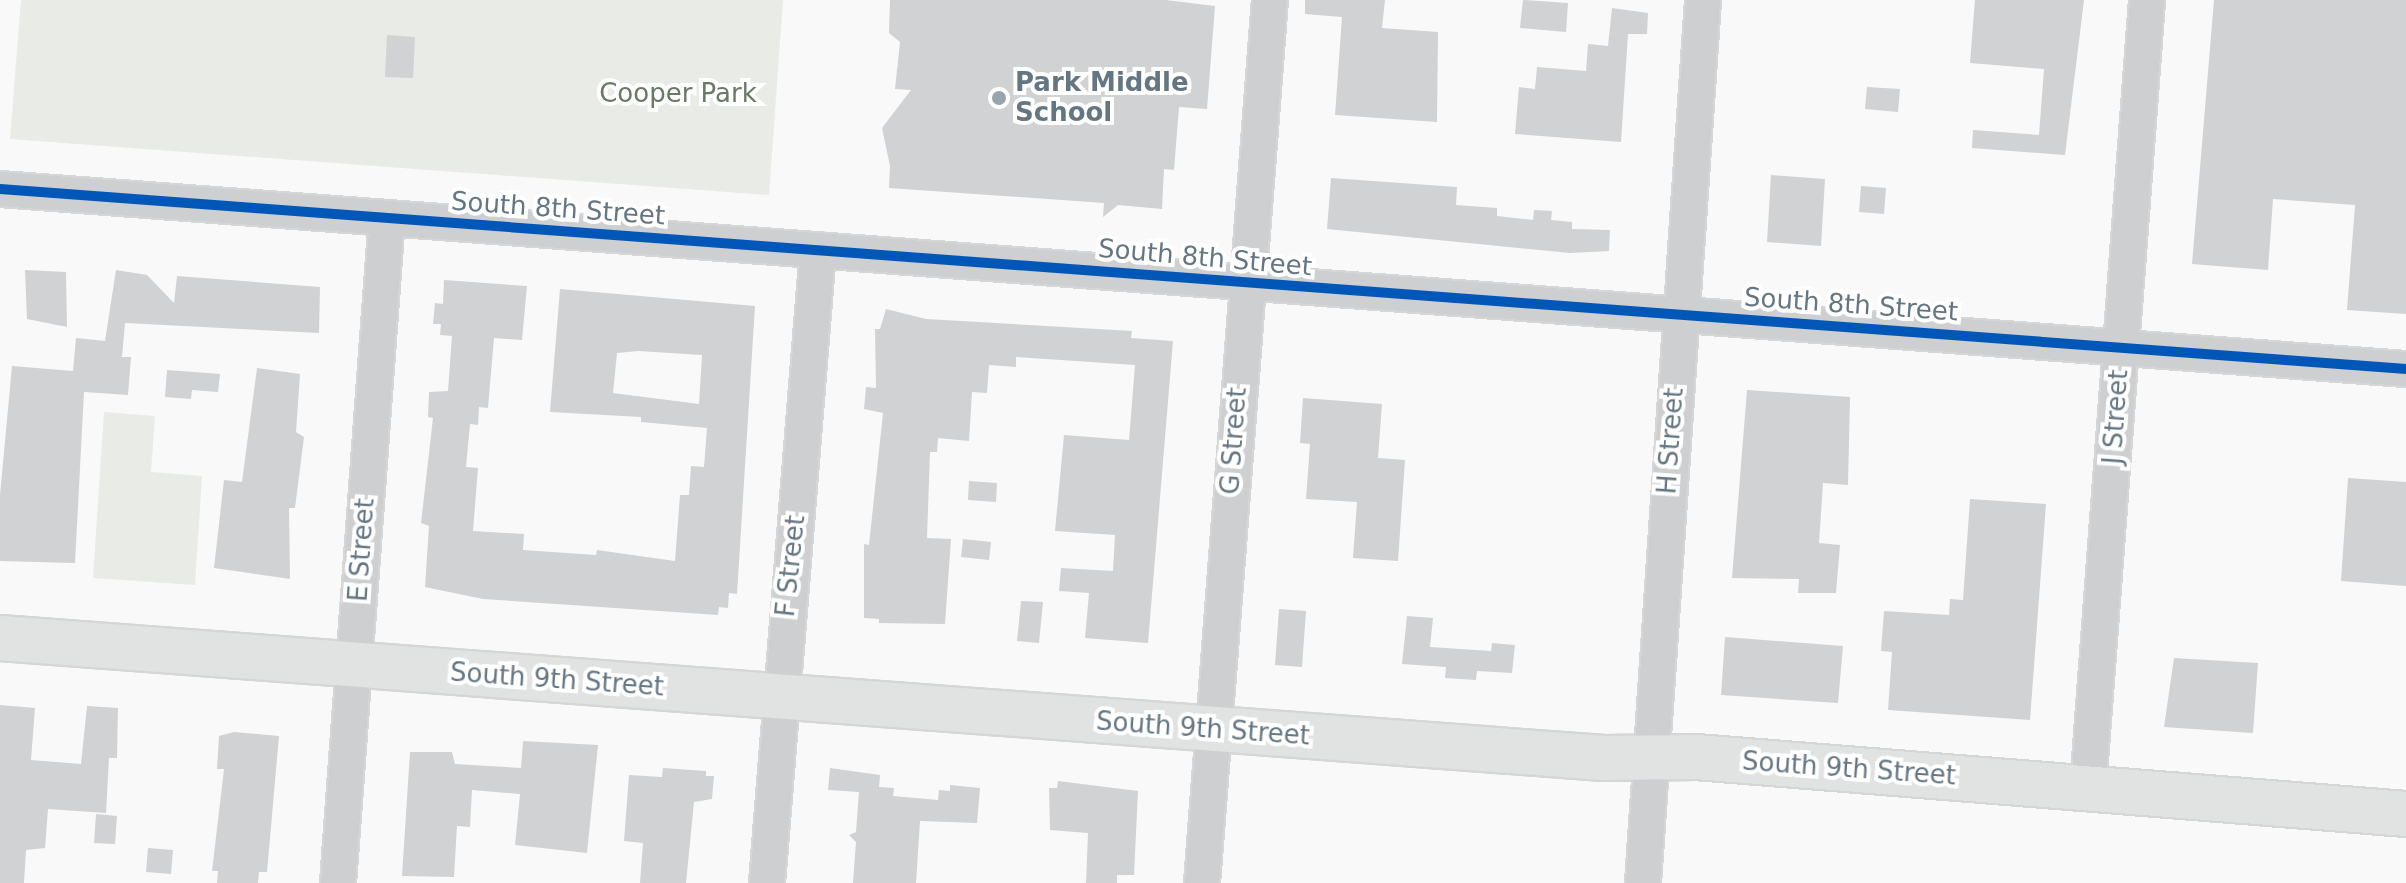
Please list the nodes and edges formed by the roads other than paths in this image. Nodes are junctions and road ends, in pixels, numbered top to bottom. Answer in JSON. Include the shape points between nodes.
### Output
{"nodes":[{"id":1,"x":1270,"y":0,"type":"edge"},
{"id":2,"x":1703,"y":0,"type":"edge"},
{"id":3,"x":2147,"y":0,"type":"edge"},
{"id":4,"x":0,"y":189,"type":"edge"},
{"id":5,"x":387,"y":218,"type":"junction"},
{"id":6,"x":818,"y":250,"type":"junction"},
{"id":7,"x":1245,"y":283,"type":"junction"},
{"id":8,"x":1681,"y":315,"type":"junction"},
{"id":9,"x":2121,"y":347,"type":"junction"},
{"id":10,"x":2406,"y":369,"type":"edge"},
{"id":11,"x":0,"y":638,"type":"edge"},
{"id":12,"x":354,"y":664,"type":"junction"},
{"id":13,"x":779,"y":696,"type":"junction"},
{"id":14,"x":1212,"y":729,"type":"junction"},
{"id":15,"x":1652,"y":758,"type":"junction"},
{"id":16,"x":2088,"y":787,"type":"junction"},
{"id":17,"x":2406,"y":814,"type":"edge"},
{"id":18,"x":338,"y":883,"type":"edge"},
{"id":19,"x":767,"y":883,"type":"edge"},
{"id":20,"x":1202,"y":883,"type":"edge"},
{"id":21,"x":1643,"y":883,"type":"edge"}],
"edges":[{"from":1,"to":7,"type":"street","name":"G Street"},
{"from":2,"to":8,"type":"street","name":"H Street"},
{"from":3,"to":9,"type":"street","name":"J Street"},
{"from":4,"to":5,"type":"street","name":"South 8th Street"},
{"from":5,"to":6,"type":"street","name":"South 8th Street"},
{"from":5,"to":12,"type":"street","name":"E Street"},
{"from":6,"to":7,"type":"street","name":"South 8th Street"},
{"from":6,"to":13,"type":"street","name":"F Street"},
{"from":7,"to":8,"type":"street","name":"South 8th Street"},
{"from":7,"to":14,"type":"street","name":"G Street"},
{"from":8,"to":9,"type":"street","name":"South 8th Street"},
{"from":8,"to":15,"type":"street","name":"H Street"},
{"from":9,"to":10,"type":"street","name":"South 8th Street"},
{"from":9,"to":16,"type":"street","name":"J Street"},
{"from":11,"to":12,"type":"main road","name":"South 9th Street"},
{"from":12,"to":13,"type":"main road","name":"South 9th Street"},
{"from":12,"to":18,"type":"street","name":"E Street"},
{"from":13,"to":14,"type":"main road","name":"South 9th Street"},
{"from":13,"to":19,"type":"street","name":"F Street"},
{"from":14,"to":15,"type":"main road","name":"South 9th Street"},
{"from":14,"to":20,"type":"street","name":"G Street"},
{"from":15,"to":16,"type":"main road","name":"South 9th Street"},
{"from":15,"to":21,"type":"street","name":"H Street"},
{"from":16,"to":17,"type":"main road","name":"South 9th Street"}]}
